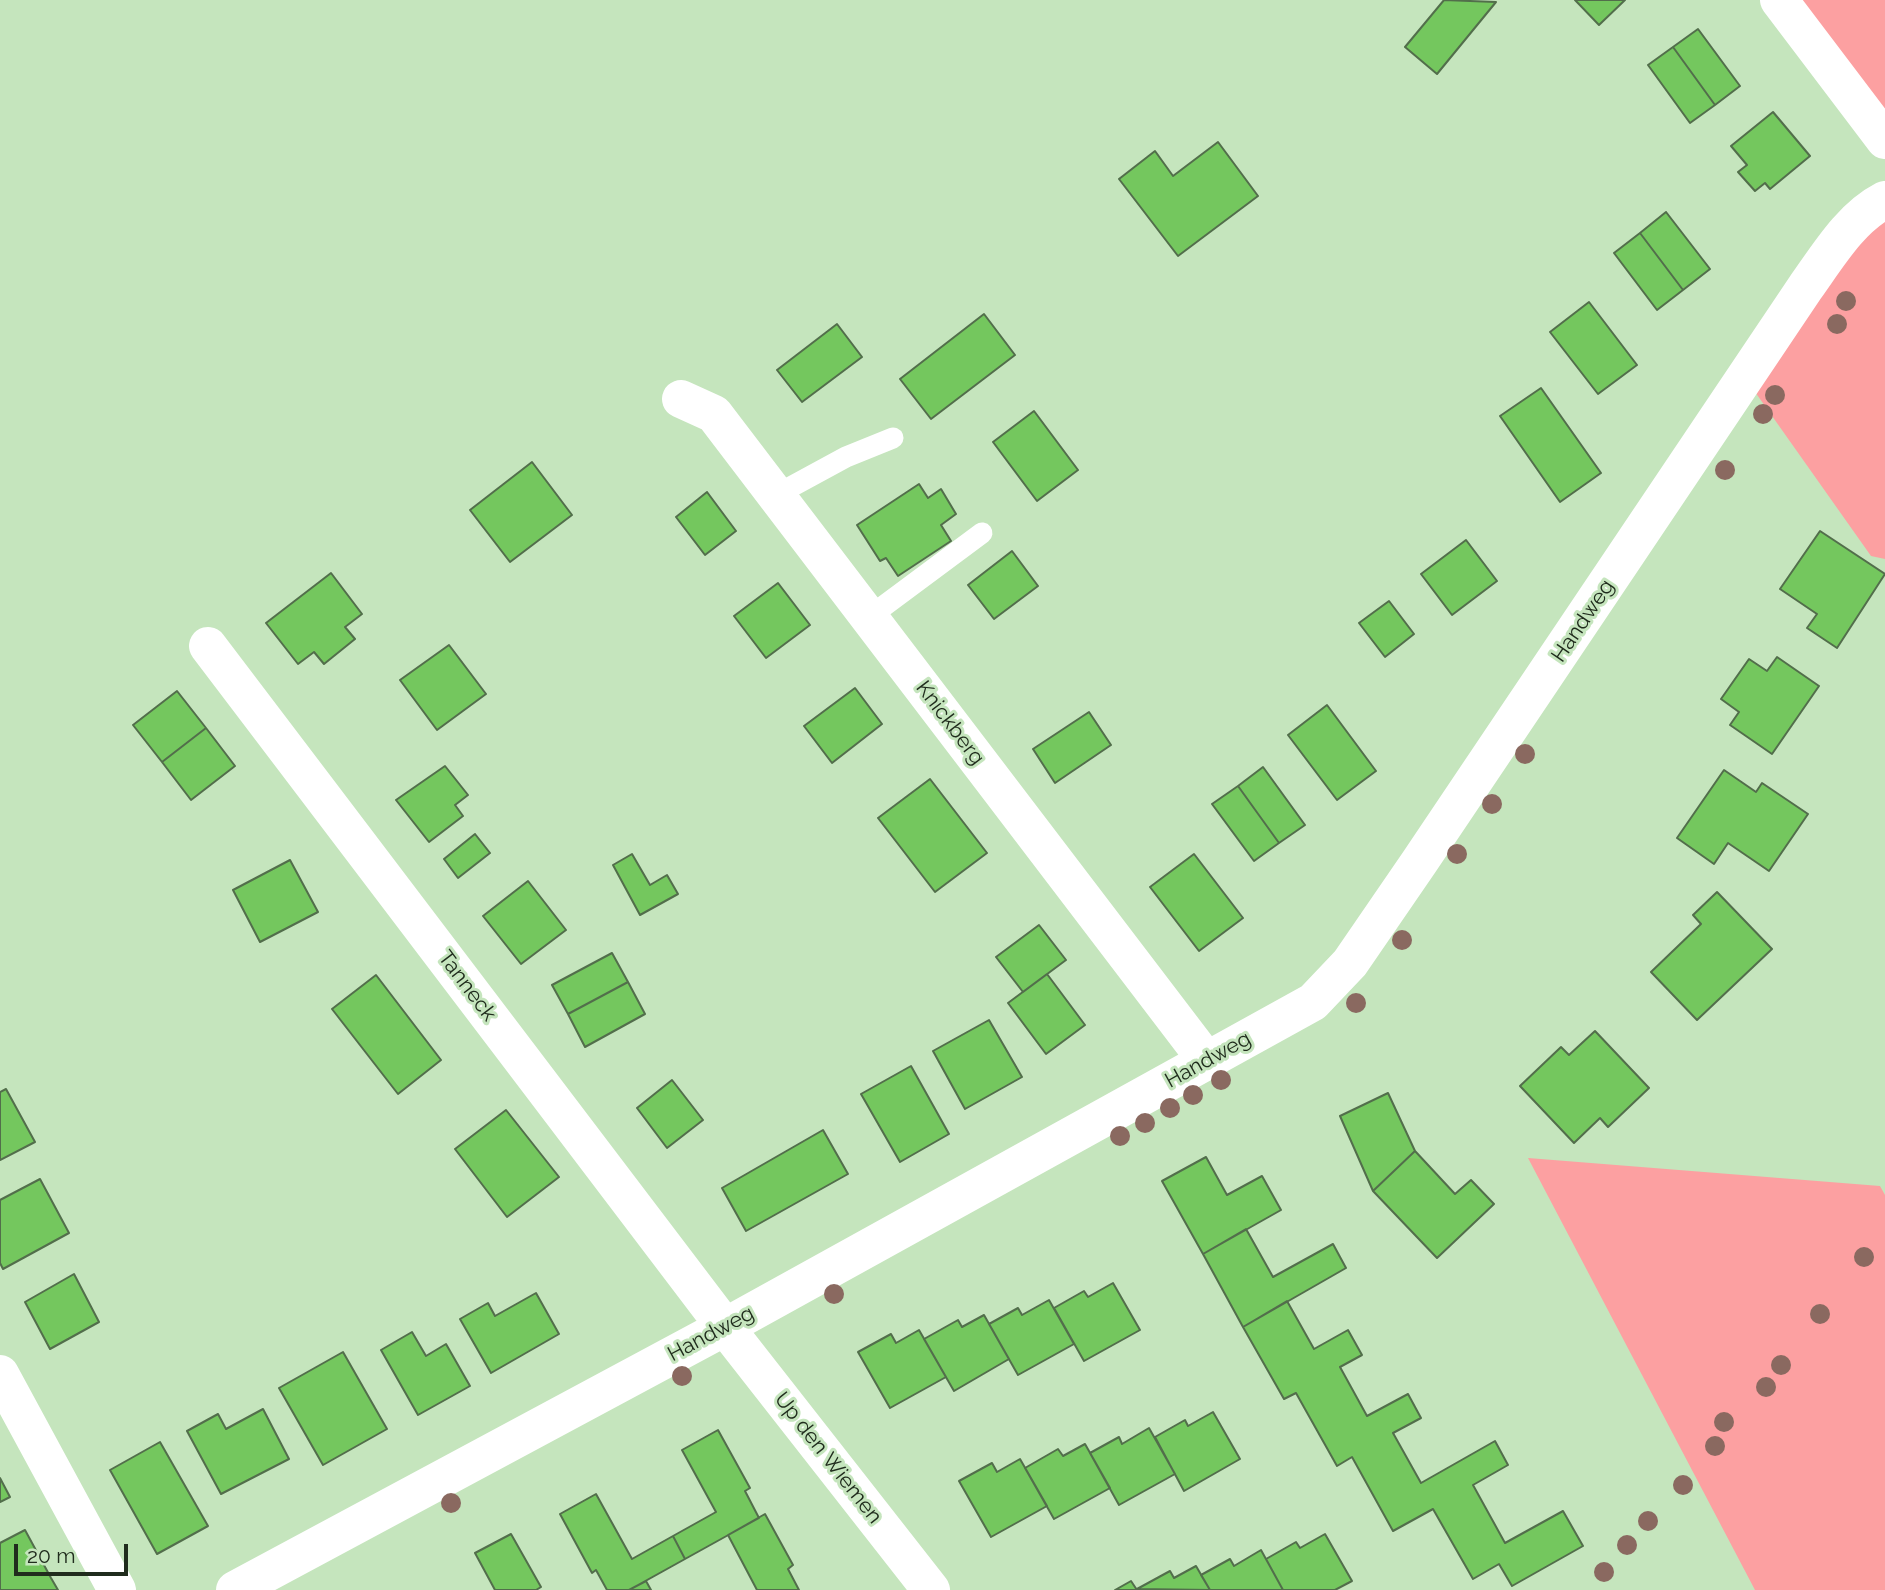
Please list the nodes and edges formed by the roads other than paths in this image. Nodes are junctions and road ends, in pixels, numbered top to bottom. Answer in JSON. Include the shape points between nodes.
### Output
{"nodes":[{"id":1,"x":1779,"y":0,"type":"edge"},
{"id":2,"x":1885,"y":140,"type":"edge"},
{"id":3,"x":1885,"y":201,"type":"edge"},
{"id":4,"x":681,"y":399,"type":"dead end"},
{"id":5,"x":893,"y":438,"type":"dead end"},
{"id":6,"x":776,"y":495,"type":"junction"},
{"id":7,"x":982,"y":533,"type":"dead end"},
{"id":8,"x":869,"y":617,"type":"junction"},
{"id":9,"x":208,"y":646,"type":"dead end"},
{"id":10,"x":1207,"y":1061,"type":"junction"},
{"id":11,"x":725,"y":1327,"type":"junction"},
{"id":12,"x":0,"y":1374,"type":"edge"},
{"id":13,"x":117,"y":1590,"type":"edge"},
{"id":14,"x":235,"y":1590,"type":"edge"},
{"id":15,"x":931,"y":1590,"type":"edge"}],
"edges":[{"from":1,"to":2,"type":"street"},
{"from":3,"to":10,"type":"street","name":"Handweg","via":[[1869,209],[1848,230],[1805,288],[1350,963],[1313,1002]]},
{"from":4,"to":6,"type":"street","name":"Knickberg","via":[[714,414]]},
{"from":5,"to":6,"type":"lane","via":[[846,457]]},
{"from":6,"to":8,"type":"street","name":"Knickberg"},
{"from":7,"to":8,"type":"lane"},
{"from":8,"to":10,"type":"street","name":"Knickberg"},
{"from":9,"to":11,"type":"street","name":"Tanneck"},
{"from":10,"to":11,"type":"street","name":"Handweg"},
{"from":11,"to":14,"type":"street","name":"Handweg"},
{"from":11,"to":15,"type":"street","name":"Up den Wiemen"},
{"from":12,"to":13,"type":"street"}]}
